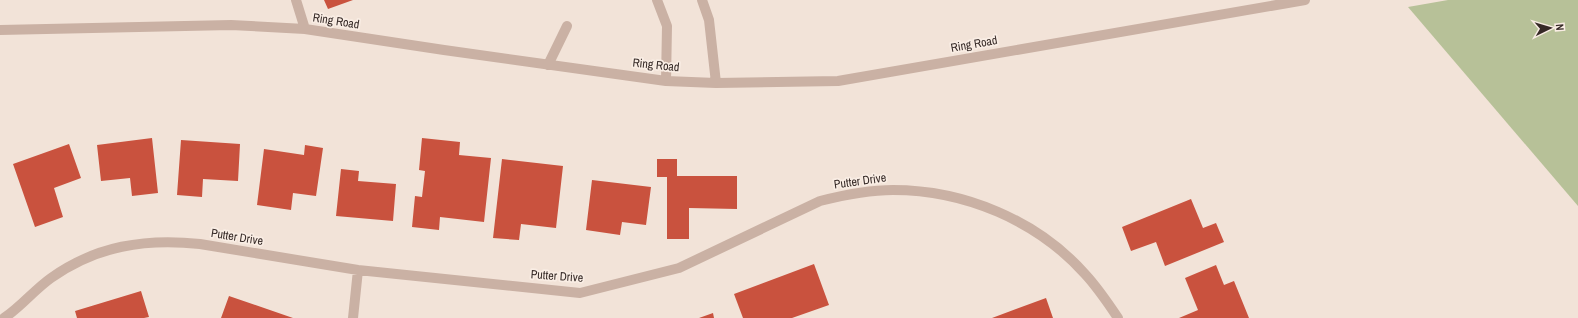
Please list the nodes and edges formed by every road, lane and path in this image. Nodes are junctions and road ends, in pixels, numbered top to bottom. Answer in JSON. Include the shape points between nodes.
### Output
{"nodes":[{"id":1,"x":296,"y":0,"type":"edge"},
{"id":2,"x":657,"y":0,"type":"edge"},
{"id":3,"x":702,"y":0,"type":"edge"},
{"id":4,"x":1306,"y":0,"type":"edge"},
{"id":5,"x":567,"y":26,"type":"dead end"},
{"id":6,"x":305,"y":29,"type":"junction"},
{"id":7,"x":0,"y":30,"type":"edge"},
{"id":8,"x":548,"y":65,"type":"junction"},
{"id":9,"x":666,"y":81,"type":"junction"},
{"id":10,"x":716,"y":83,"type":"junction"},
{"id":11,"x":358,"y":270,"type":"junction"},
{"id":12,"x":4,"y":318,"type":"edge"},
{"id":13,"x":353,"y":318,"type":"edge"},
{"id":14,"x":1118,"y":318,"type":"edge"}],
"edges":[{"from":1,"to":6,"type":"street"},
{"from":2,"to":9,"type":"street","via":[[667,26]]},
{"from":3,"to":10,"type":"street","via":[[709,20]]},
{"from":4,"to":10,"type":"street","name":"Ring Road","via":[[838,81]]},
{"from":5,"to":8,"type":"street"},
{"from":6,"to":7,"type":"street","name":"Ring Road","via":[[231,25]]},
{"from":6,"to":8,"type":"street","name":"Ring Road"},
{"from":8,"to":9,"type":"street","name":"Ring Road"},
{"from":9,"to":10,"type":"street","name":"Ring Road"},
{"from":11,"to":12,"type":"street","name":"Putter Drive","via":[[200,244],[149,242],[124,246],[76,263],[49,279]]},
{"from":11,"to":13,"type":"street"},
{"from":11,"to":14,"type":"street","name":"Putter Drive","via":[[580,292],[679,268],[820,201],[868,192],[916,191],[967,200],[994,210],[1043,236],[1085,273]]}]}
